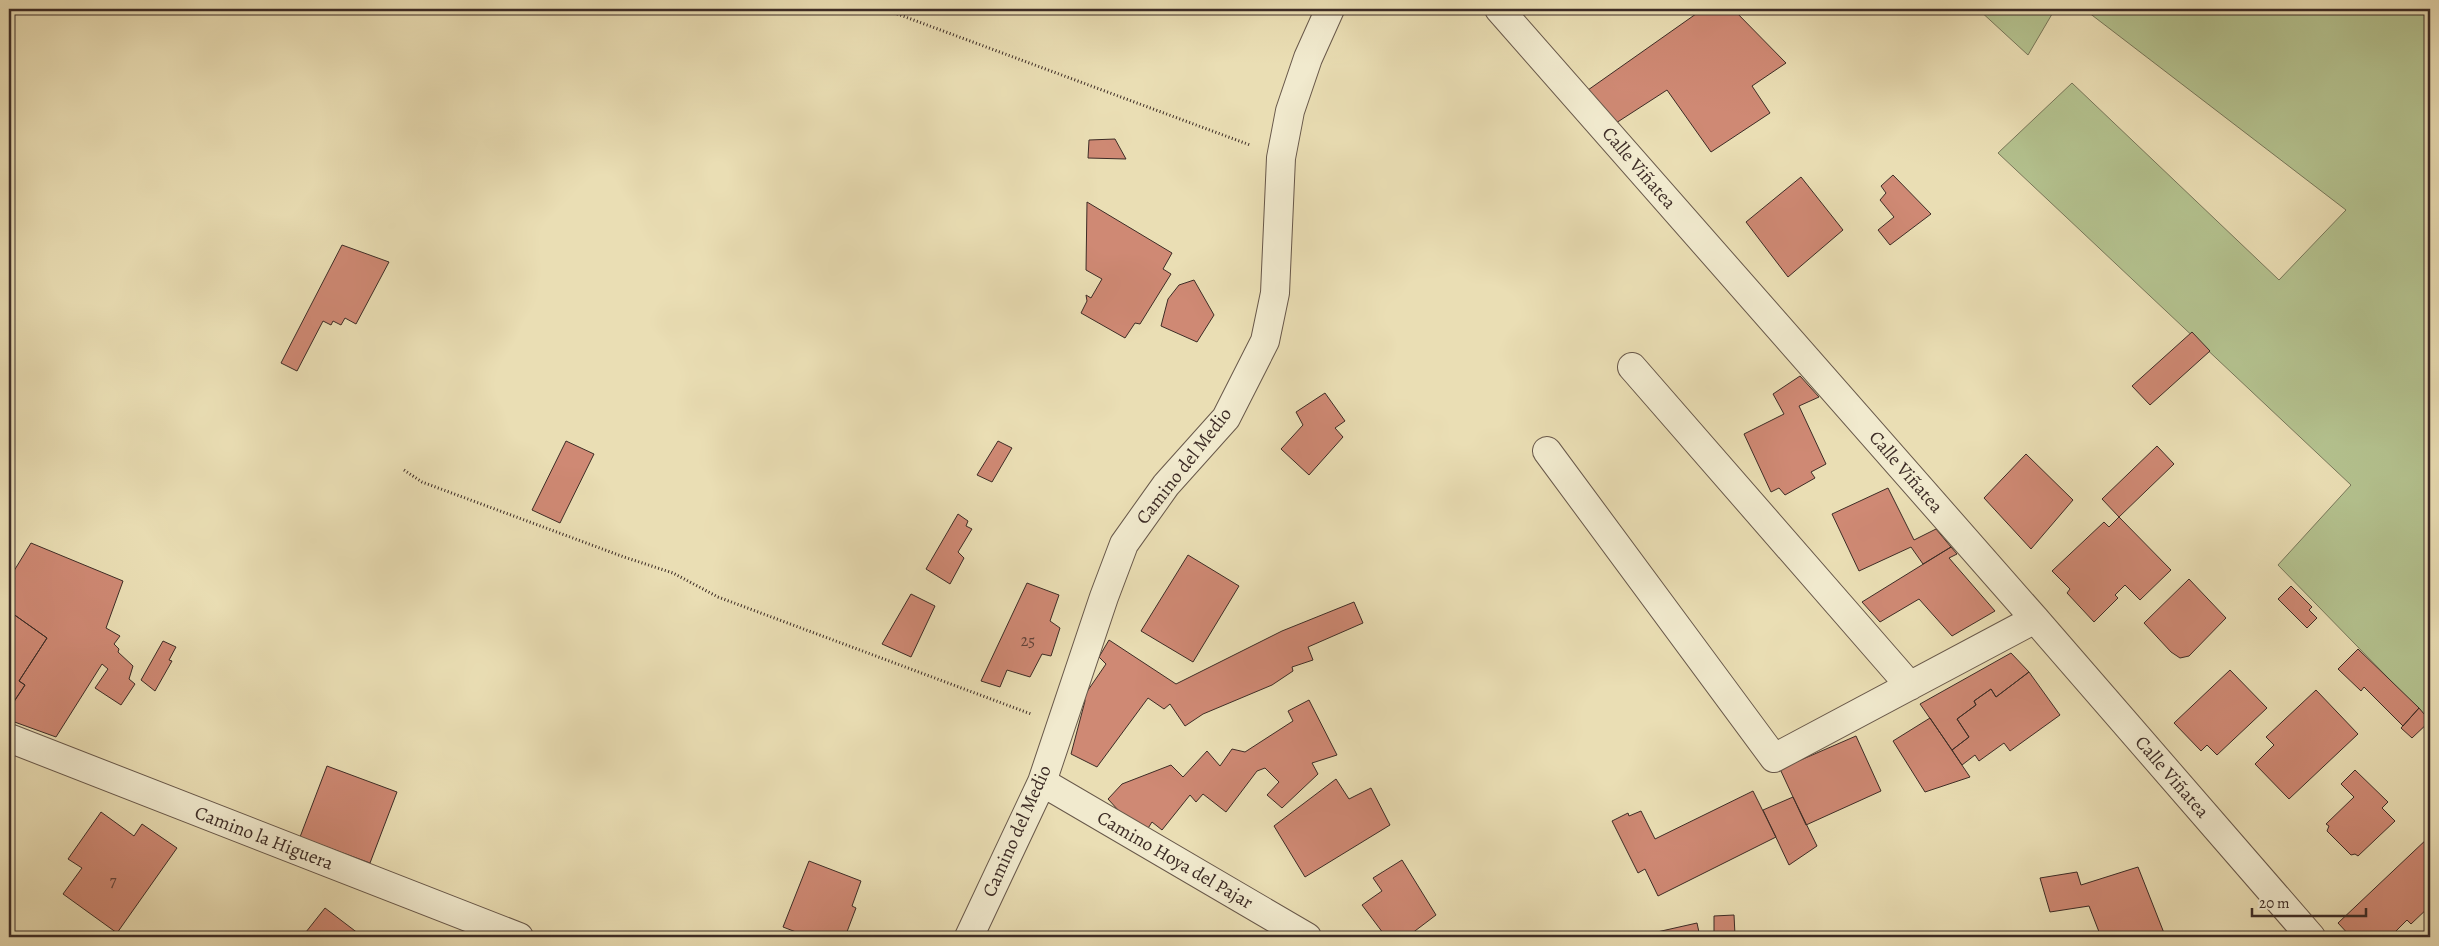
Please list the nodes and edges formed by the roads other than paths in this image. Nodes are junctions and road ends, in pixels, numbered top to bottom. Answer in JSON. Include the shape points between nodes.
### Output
{"nodes":[{"id":1,"x":1330,"y":9,"type":"edge"},
{"id":2,"x":1499,"y":9,"type":"edge"},
{"id":3,"x":1632,"y":367,"type":"dead end"},
{"id":4,"x":1547,"y":451,"type":"dead end"},
{"id":5,"x":2035,"y":619,"type":"junction"},
{"id":6,"x":1910,"y":686,"type":"junction"},
{"id":7,"x":9,"y":738,"type":"edge"},
{"id":8,"x":1042,"y":782,"type":"junction"},
{"id":9,"x":519,"y":937,"type":"edge"},
{"id":10,"x":969,"y":937,"type":"edge"},
{"id":11,"x":1308,"y":937,"type":"edge"},
{"id":12,"x":2311,"y":937,"type":"edge"}],
"edges":[{"from":1,"to":8,"type":"street","name":"Camino del Medio","via":[[1308,58],[1290,111],[1281,158],[1275,293],[1265,340],[1226,418],[1166,485],[1124,544]]},
{"from":2,"to":5,"type":"street","name":"Calle Viñatea"},
{"from":3,"to":6,"type":"street"},
{"from":4,"to":6,"type":"street","via":[[1774,758]]},
{"from":5,"to":6,"type":"street"},
{"from":5,"to":12,"type":"street","name":"Calle Viñatea"},
{"from":7,"to":9,"type":"street","name":"Camino la Higuera"},
{"from":8,"to":10,"type":"street","name":"Camino del Medio"},
{"from":8,"to":11,"type":"street","name":"Camino Hoya del Pajar"}]}
